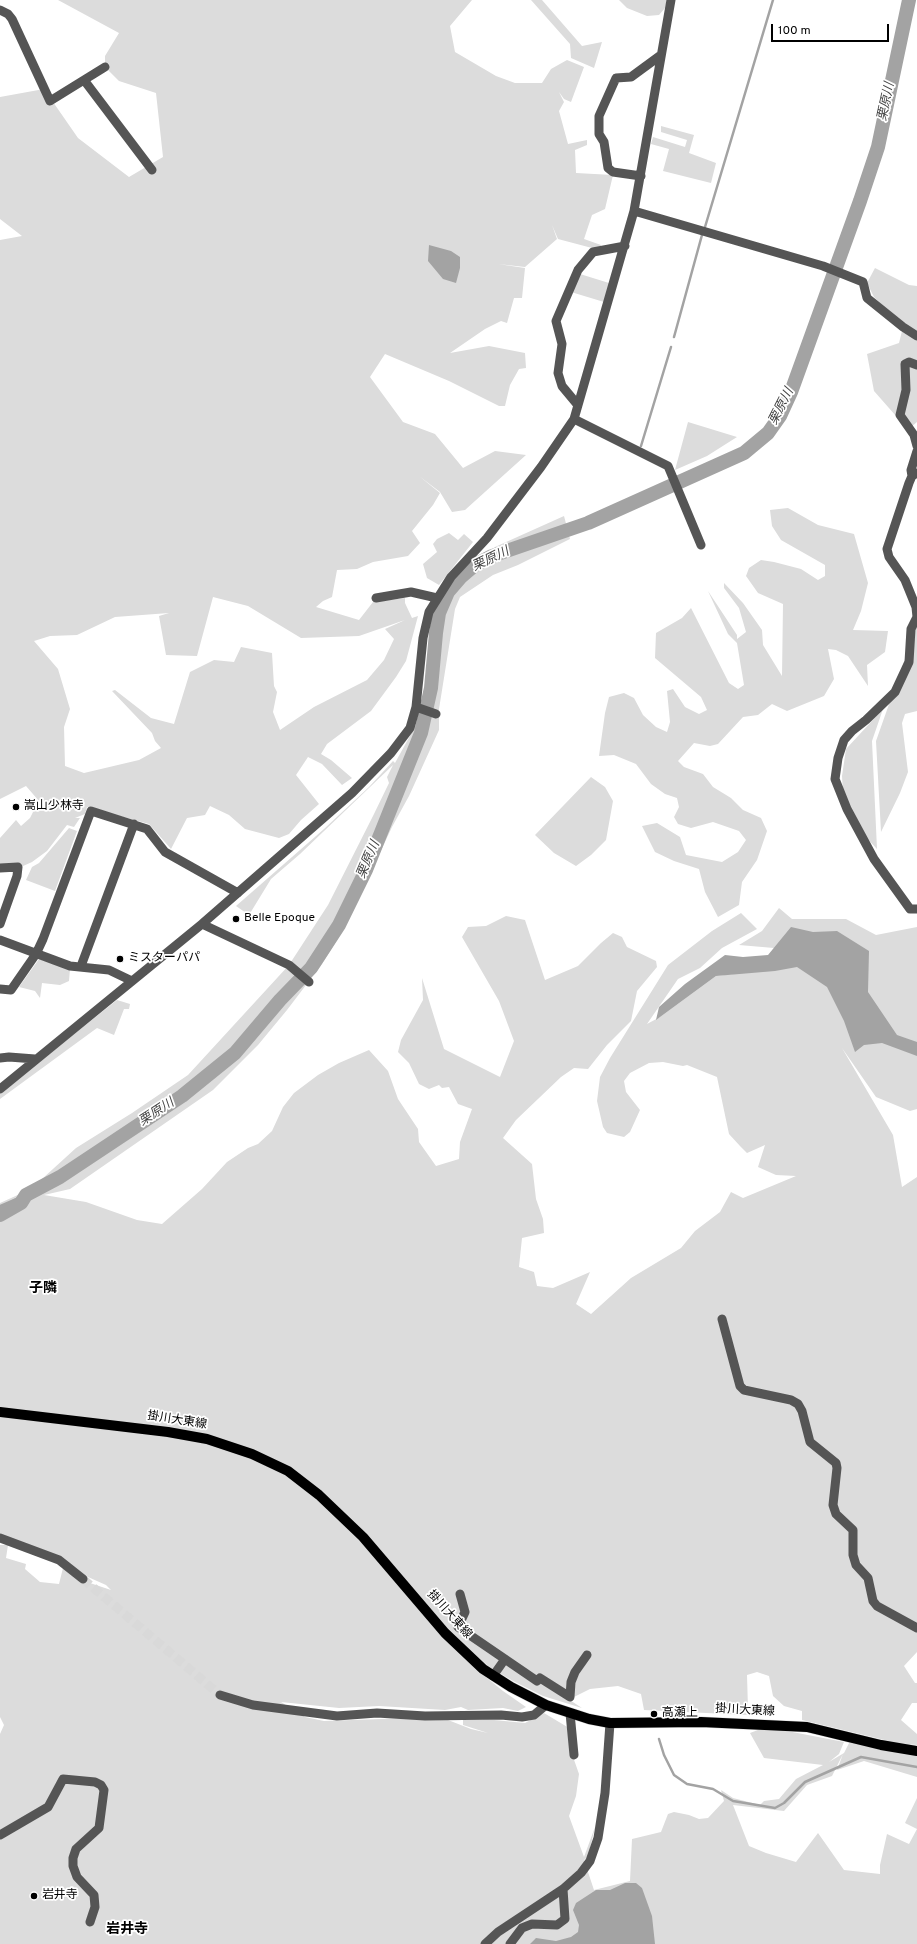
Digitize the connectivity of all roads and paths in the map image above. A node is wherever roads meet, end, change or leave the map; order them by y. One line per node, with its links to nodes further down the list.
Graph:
1 (671, 0): 3 (street)
2 (0, 10): 5 (street)
3 (661, 55): 7 (street); 7 (street)
4 (105, 67): 5 (street)
5 (84, 80): 6 (street)
6 (152, 170)
7 (641, 176): 8 (street)
8 (634, 211): 9 (street); 10 (street)
9 (625, 246): 12 (street); 12 (street)
10 (917, 336)
11 (917, 365): 14 (street)
12 (578, 404): 13 (street)
13 (574, 420): 17 (street); 19 (street)
14 (917, 446)
15 (917, 451): 16 (street)
16 (915, 475): 25 (street)
17 (701, 545)
18 (376, 598): 19 (street)
19 (437, 598): 20 (street)
20 (419, 708): 21 (street); 24 (street)
21 (436, 714)
22 (134, 824): 24 (street); 29 (street); 30 (street)
23 (0, 868): 26 (street)
24 (238, 892): 27 (street)
25 (917, 910)
26 (0, 924)
27 (202, 924): 31 (street); 32 (street)
28 (0, 940): 29 (street)
29 (36, 954): 30 (street); 33 (street)
30 (81, 966): 31 (street)
31 (132, 981): 35 (street)
32 (309, 982)
33 (0, 989)
34 (1, 1058): 35 (street)
35 (35, 1059): 36 (street)
36 (0, 1089)
37 (722, 1319): 42 (street)
38 (0, 1412): 45 (main road, 掛川大東線)
39 (0, 1538): 40 (street)
40 (83, 1579)
41 (460, 1594): 44 (street)
42 (917, 1628)
43 (587, 1655): 44 (street)
44 (505, 1659): 45 (street)
45 (493, 1676): 47 (main road, 掛川大東線)
46 (220, 1695): 47 (street)
47 (546, 1705): 48 (main road, 掛川大東線)
48 (570, 1713): 49 (main road, 掛川大東線); 51 (street)
49 (610, 1723): 50 (main road, 掛川大東線); 53 (street)
50 (917, 1751)
51 (574, 1755)
52 (0, 1835): 54 (street)
53 (563, 1889): 55 (street); 56 (street)
54 (90, 1922)
55 (485, 1944)
56 (510, 1944)

